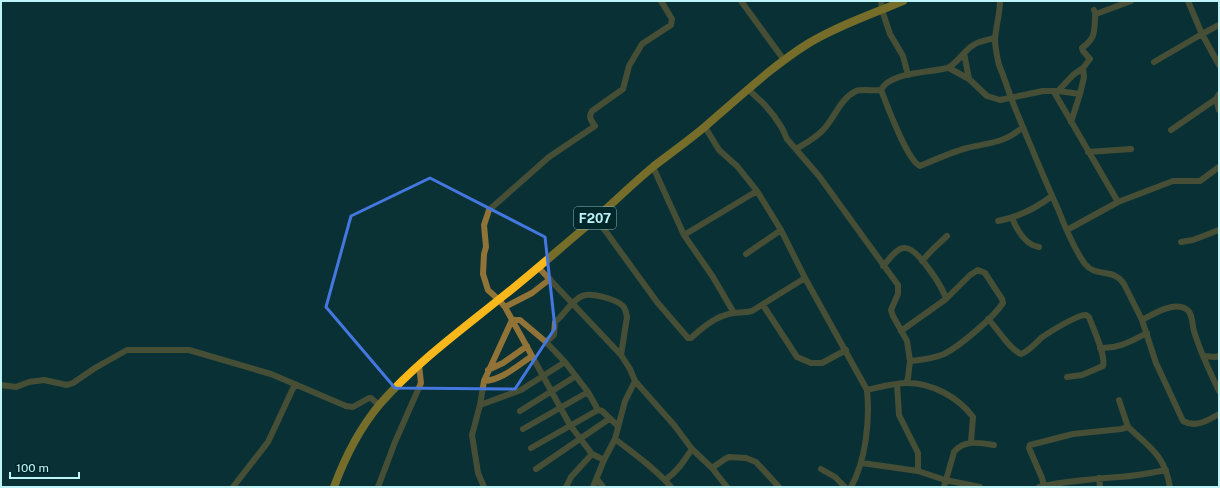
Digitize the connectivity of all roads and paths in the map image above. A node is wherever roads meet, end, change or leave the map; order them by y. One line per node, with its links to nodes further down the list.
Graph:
1 (661, 1): 56 (street)
2 (741, 1): 13 (street)
3 (881, 1): 8 (street)
4 (903, 1): 8 (main road, F207)
5 (1000, 1): 11 (street)
6 (1131, 1): 17 (street)
7 (1188, 1): 10 (street)
8 (882, 10): 13 (main road, F207); 18 (street)
9 (1219, 26): 10 (street)
10 (1202, 34): 14 (street); 15 (street)
11 (995, 38): 12 (street); 25 (street)
12 (964, 53): 16 (street); 19 (street)
13 (784, 60): 20 (main road, F207)
14 (1154, 62)
15 (1219, 65)
16 (949, 68): 18 (street); 19 (street)
17 (1083, 68): 22 (street); 23 (street)
18 (908, 75): 21 (street)
19 (969, 78): 25 (street)
20 (748, 90): 28 (main road, F207); 32 (street)
21 (881, 90): 29 (street); 32 (street)
22 (1056, 91): 23 (street); 25 (street); 27 (street)
23 (1080, 94): 27 (street)
24 (1217, 96): 26 (street); 30 (street)
25 (1011, 98): 29 (street)
26 (1219, 110)
27 (1071, 122): 33 (street)
28 (705, 127): 34 (main road, F207); 36 (street)
29 (1023, 127): 37 (street)
30 (1171, 130)
31 (1131, 148): 33 (street)
32 (796, 149): 51 (street)
33 (1088, 152): 38 (street)
34 (653, 167): 39 (main road, F207); 45 (street)
35 (1219, 167): 38 (street)
36 (756, 191): 42 (street); 45 (street)
37 (1052, 196): 40 (street); 43 (street)
38 (1118, 202): 43 (street)
39 (596, 218): 52 (main road, F207); 60 (street)
40 (1012, 218): 41 (street); 48 (street)
41 (998, 221)
42 (781, 230): 49 (street); 53 (street)
43 (1067, 230): 63 (street)
44 (1219, 230): 47 (street)
45 (684, 235): 60 (street)
46 (947, 236): 50 (street)
47 (1181, 242)
48 (1039, 247)
49 (746, 254)
50 (922, 262): 51 (street); 55 (street)
51 (883, 266): 64 (street)
52 (538, 267): 54 (street); 56 (main road, F207)
53 (805, 278): 58 (street); 69 (street)
54 (550, 279): 57 (street); 59 (street)
55 (946, 299): 61 (street); 64 (street)
56 (499, 300): 59 (street); 76 (main road, F207)
57 (571, 303): 66 (street); 70 (street); 70 (street)
58 (763, 305): 60 (street); 69 (street)
59 (504, 307): 62 (street)
60 (734, 313)
61 (988, 319): 68 (street); 74 (street)
62 (512, 320): 66 (street); 67 (street); 77 (street)
63 (1142, 320): 65 (street); 72 (street)
64 (901, 331): 74 (street)
65 (1147, 333): 68 (street); 97 (street)
66 (546, 342): 75 (street)
67 (526, 346): 71 (street); 77 (street)
68 (1100, 348): 80 (street)
69 (846, 350): 87 (street)
70 (621, 355): 82 (street)
71 (532, 356): 78 (street); 81 (street)
72 (1204, 356): 73 (street); 88 (street)
73 (1218, 359)
74 (910, 361): 83 (street)
75 (565, 362): 78 (street); 79 (street)
76 (419, 365): 92 (main road, F207); 125 (street)
77 (488, 370): 81 (street)
78 (544, 376): 89 (street); 93 (street)
79 (576, 376): 89 (street); 90 (street)
80 (1067, 377)
81 (484, 381): 93 (street)
82 (635, 381): 100 (street); 108 (street)
83 (906, 383): 85 (street); 105 (street)
84 (295, 384): 86 (street); 92 (street); 123 (street)
85 (897, 384): 87 (street); 116 (street)
86 (1, 385)
87 (867, 390): 111 (street)
88 (1219, 391)
89 (552, 392): 94 (street); 96 (street)
90 (588, 392): 94 (street); 95 (street)
91 (1119, 400): 101 (street)
92 (379, 405): 124 (main road, F207)
93 (480, 405): 126 (street)
94 (561, 407): 99 (street); 102 (street)
95 (598, 410): 98 (street); 99 (street)
96 (520, 411)
97 (1219, 414)
98 (609, 419): 100 (street); 104 (street)
99 (570, 426): 104 (street); 107 (street)
100 (618, 426): 103 (street)
101 (1128, 427): 115 (street); 122 (street)
102 (523, 429)
103 (615, 438): 110 (street); 119 (street)
104 (581, 439): 109 (street); 113 (street)
105 (971, 442): 106 (street); 120 (street)
106 (994, 445)
107 (531, 448)
108 (692, 450): 112 (street); 119 (street)
109 (592, 454): 110 (street); 127 (street)
110 (604, 460): 118 (street)
111 (862, 463): 116 (street); 134 (street)
112 (712, 468): 131 (street); 132 (street)
113 (536, 469)
114 (821, 469): 133 (street)
115 (1166, 470): 117 (street); 138 (street)
116 (918, 471): 120 (street)
117 (1099, 478): 121 (street); 137 (street)
118 (597, 479): 128 (street); 129 (street)
119 (665, 480): 130 (street)
120 (946, 480): 135 (street); 136 (street)
121 (1057, 485): 122 (street)
122 (1041, 486)
123 (233, 487)
124 (334, 487)
125 (378, 487)
126 (484, 487)
127 (566, 487)
128 (593, 487)
129 (603, 487)
130 (671, 487)
131 (727, 487)
132 (779, 487)
133 (845, 487)
134 (851, 487)
135 (944, 487)
136 (980, 487)
137 (1100, 487)
138 (1170, 487)

